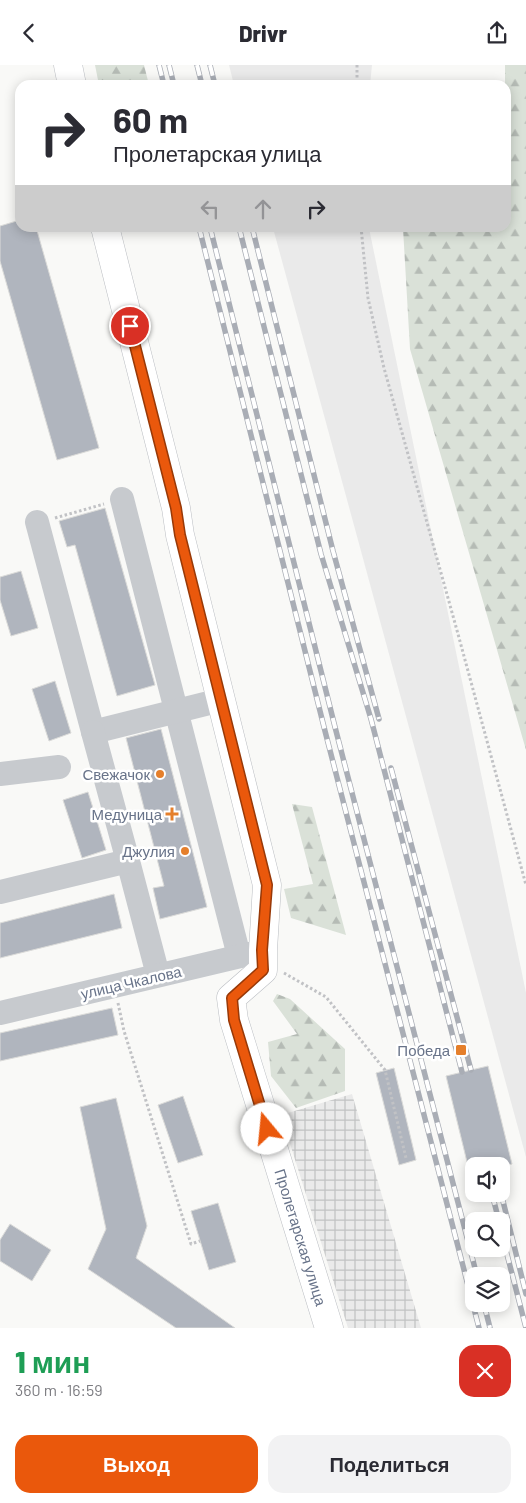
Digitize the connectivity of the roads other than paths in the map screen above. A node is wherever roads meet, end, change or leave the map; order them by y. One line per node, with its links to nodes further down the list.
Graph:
1 (68, 65): 2 (main road)
2 (71, 80)
3 (106, 232): 6 (main road, Пролетарская улица)
4 (122, 499): 7 (street)
5 (37, 522): 8 (street)
6 (221, 700): 7 (street); 13 (main road, Пролетарская улица)
7 (176, 711): 8 (street); 13 (street)
8 (93, 732): 11 (street)
9 (59, 767): 10 (street)
10 (0, 774)
11 (128, 861): 12 (street); 14 (street)
12 (0, 892)
13 (251, 953): 14 (street, улица Чкалова); 16 (main road, Пролетарская улица)
14 (158, 975): 15 (street, улица Чкалова)
15 (0, 1013)
16 (329, 1328)

